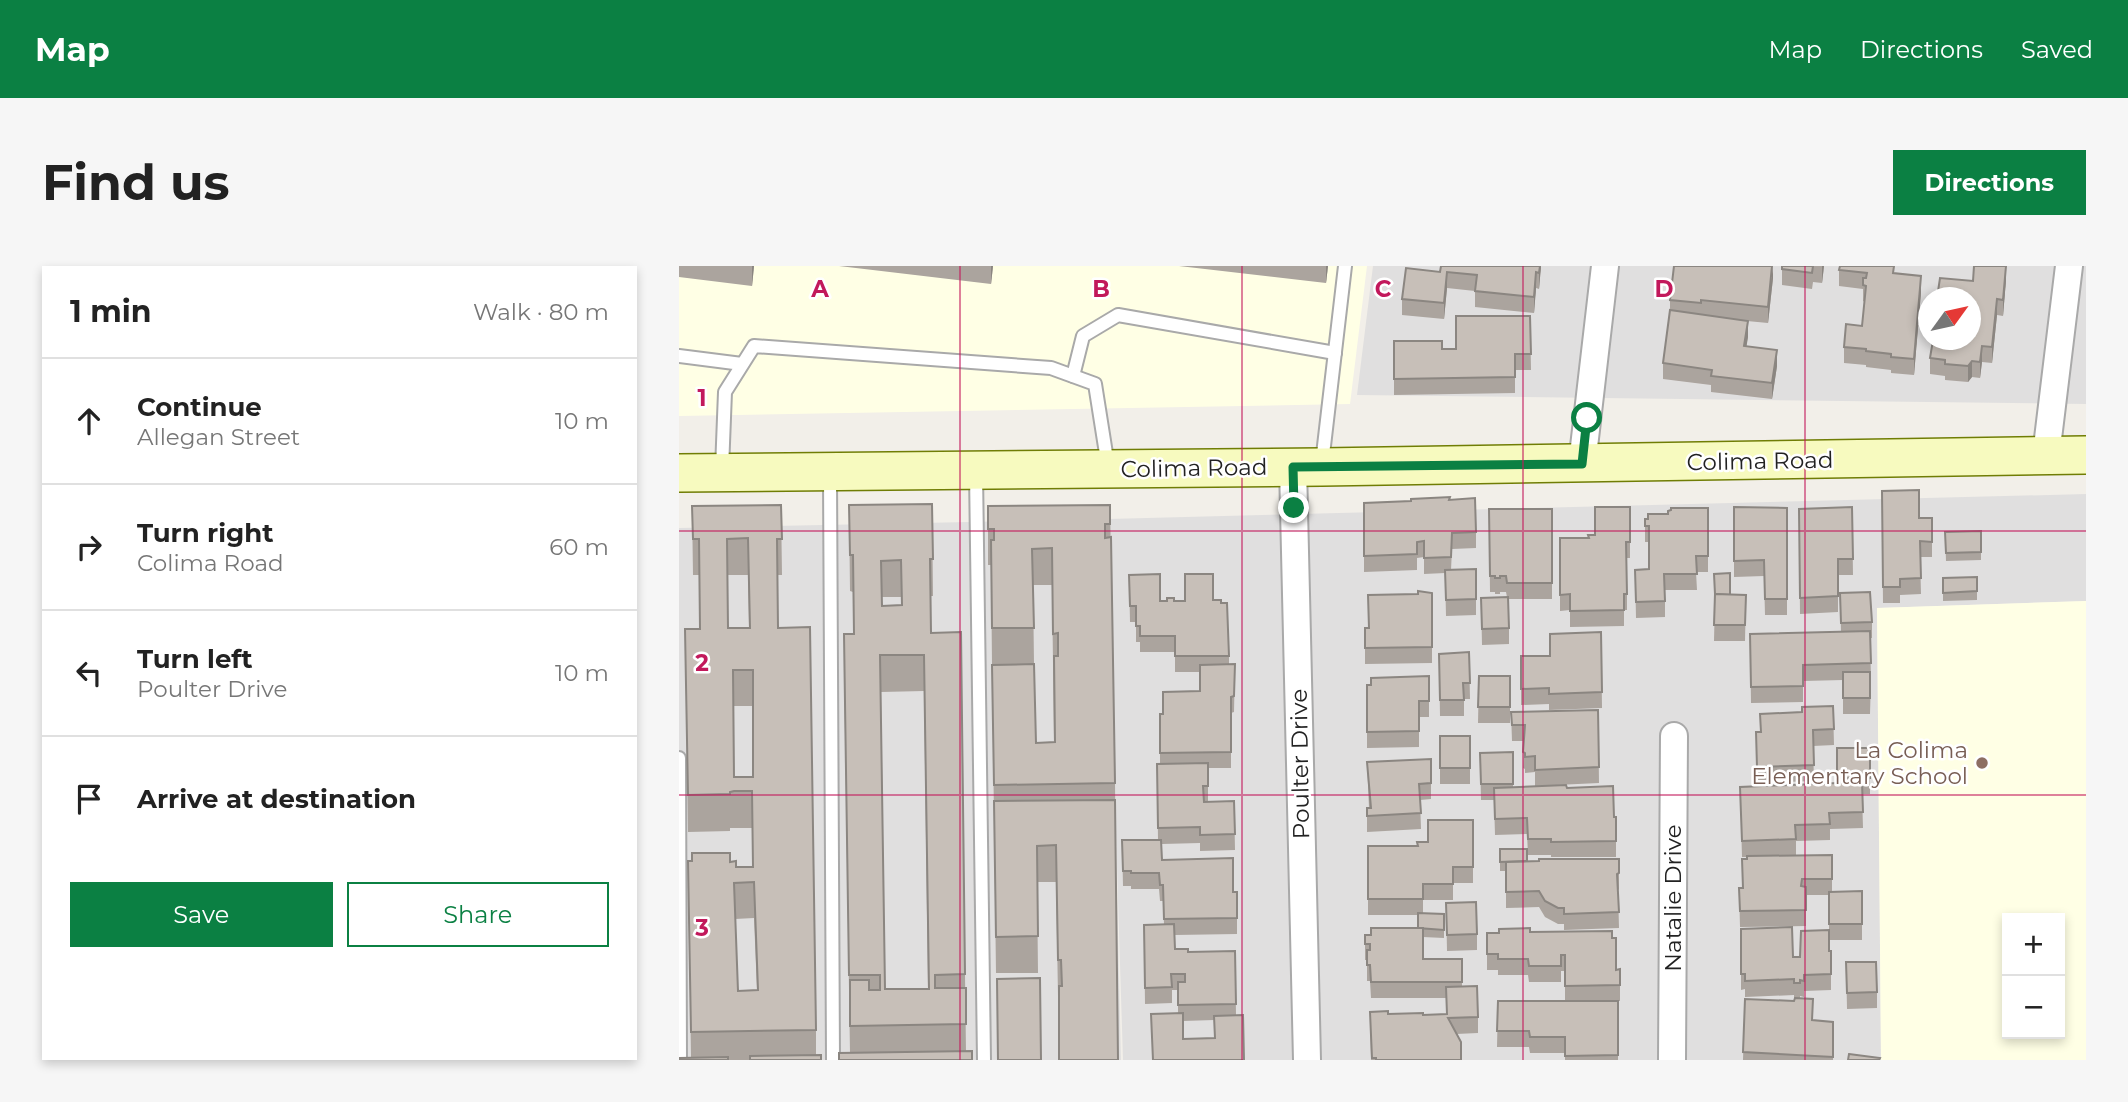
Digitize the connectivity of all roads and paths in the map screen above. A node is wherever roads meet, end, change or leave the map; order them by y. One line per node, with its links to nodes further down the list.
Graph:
1 (1345, 266): 4 (lane)
2 (1605, 266): 10 (street)
3 (2069, 266): 8 (street)
4 (1335, 353): 7 (lane); 11 (lane)
5 (679, 356): 6 (lane)
6 (742, 365): 7 (lane); 16 (lane)
7 (1073, 376): 12 (lane)
8 (2046, 455): 9 (main road, Colima Road); 10 (main road, Colima Road)
9 (2086, 455)
10 (1582, 464): 11 (main road, Colima Road)
11 (1307, 467): 12 (main road, Colima Road); 22 (street, Poulter Drive)
12 (1109, 469): 13 (main road, Colima Road)
13 (976, 471): 14 (main road, Colima Road); 21 (lane)
14 (830, 472): 16 (main road, Colima Road); 20 (lane)
15 (679, 473): 16 (main road, Colima Road)
16 (722, 473)
17 (1674, 736): 23 (street, Natalie Drive)
18 (679, 758): 19 (lane)
19 (681, 1060)
20 (833, 1060)
21 (984, 1060)
22 (1307, 1060)
23 (1672, 1060)

